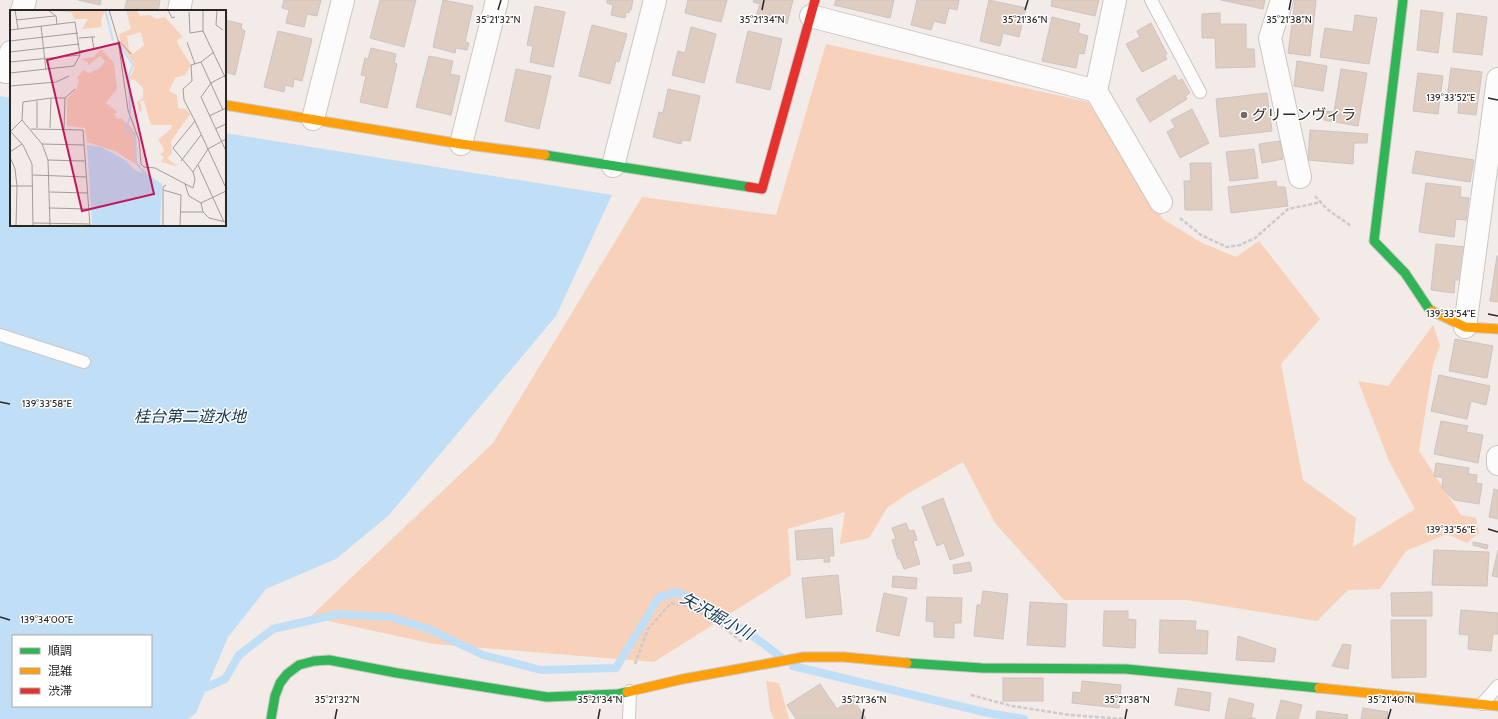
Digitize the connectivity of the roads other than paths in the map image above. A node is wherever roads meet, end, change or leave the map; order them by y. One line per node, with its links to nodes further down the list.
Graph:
1 (24, 0): 11 (street)
2 (181, 0): 12 (street)
3 (342, 0): 17 (street)
4 (496, 0): 18 (street)
5 (655, 0): 19 (street)
6 (1115, 0): 14 (street)
7 (1151, 0): 15 (lane)
8 (1282, 0): 20 (street)
9 (1403, 0): 22 (street)
10 (813, 8): 14 (street); 19 (street)
11 (22, 10)
12 (179, 10)
13 (1498, 79): 22 (street)
14 (1096, 91): 21 (street)
15 (1200, 92)
16 (226, 105): 17 (street)
17 (314, 119): 18 (street)
18 (461, 144): 19 (street)
19 (613, 166)
20 (1300, 177)
21 (1160, 202)
22 (1465, 327): 23 (street)
23 (1498, 329)
24 (0, 335): 25 (lane)
25 (84, 362)
26 (1498, 457): 27 (street)
27 (1498, 464)
28 (1498, 686): 30 (lane)
29 (630, 691): 30 (street); 32 (street); 33 (lane)
30 (1482, 704): 31 (street)
31 (1498, 706)
32 (271, 719)
33 (630, 719)

